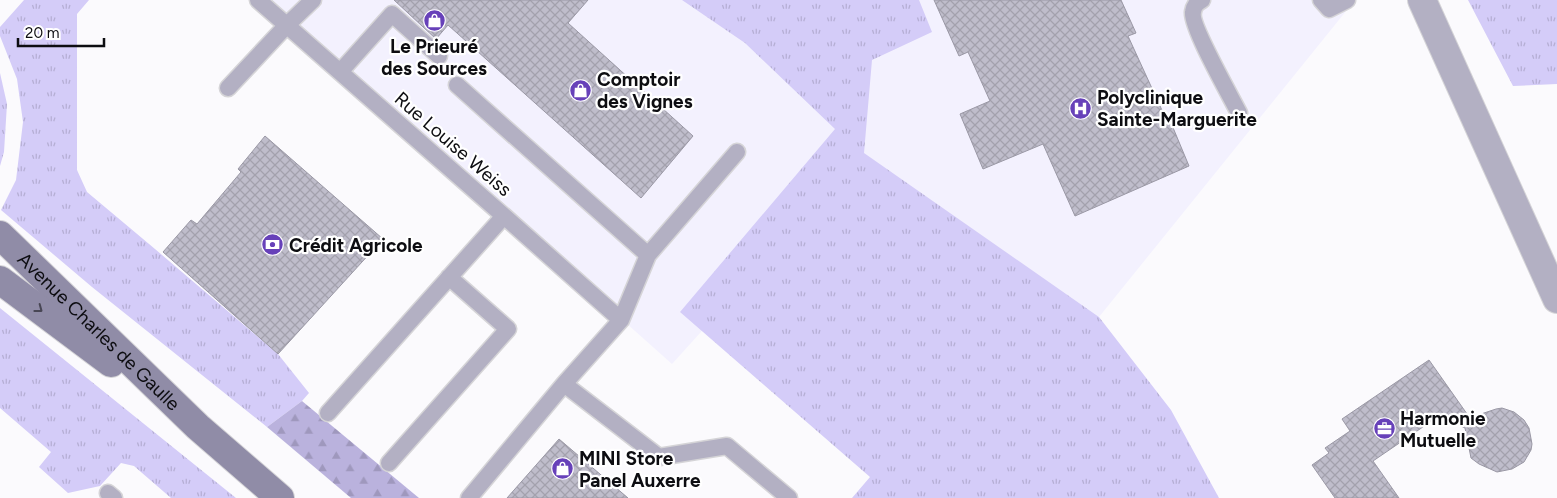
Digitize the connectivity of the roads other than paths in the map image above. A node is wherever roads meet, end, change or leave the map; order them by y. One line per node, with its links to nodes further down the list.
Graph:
1 (258, 0): 7 (lane, Rue Louise Weiss)
2 (313, 0): 7 (lane)
3 (1202, 0): 12 (lane)
4 (1321, 0): 5 (lane)
5 (1347, 0)
6 (1422, 0): 19 (street)
7 (286, 25): 9 (lane, Rue Louise Weiss); 11 (lane)
8 (439, 56): 9 (lane)
9 (340, 72): 14 (lane, Rue Louise Weiss)
10 (457, 85): 16 (lane)
11 (228, 88)
12 (1240, 113)
13 (737, 152): 16 (lane)
14 (504, 216): 17 (lane); 20 (lane, Rue Louise Weiss)
15 (0, 235): 23 (main road, Avenue Charles de Gaulle)
16 (648, 255): 20 (lane)
17 (450, 277): 22 (lane); 24 (lane)
18 (0, 280): 23 (main road, Avenue Charles de Gaulle, one-way to 23)
19 (1557, 299)
20 (621, 320): 21 (lane)
21 (564, 384): 26 (lane); 27 (lane)
22 (328, 412)
23 (198, 427): 25 (main road, Avenue Charles de Gaulle)
24 (389, 464)
25 (280, 498)
26 (469, 498)
27 (790, 498)

